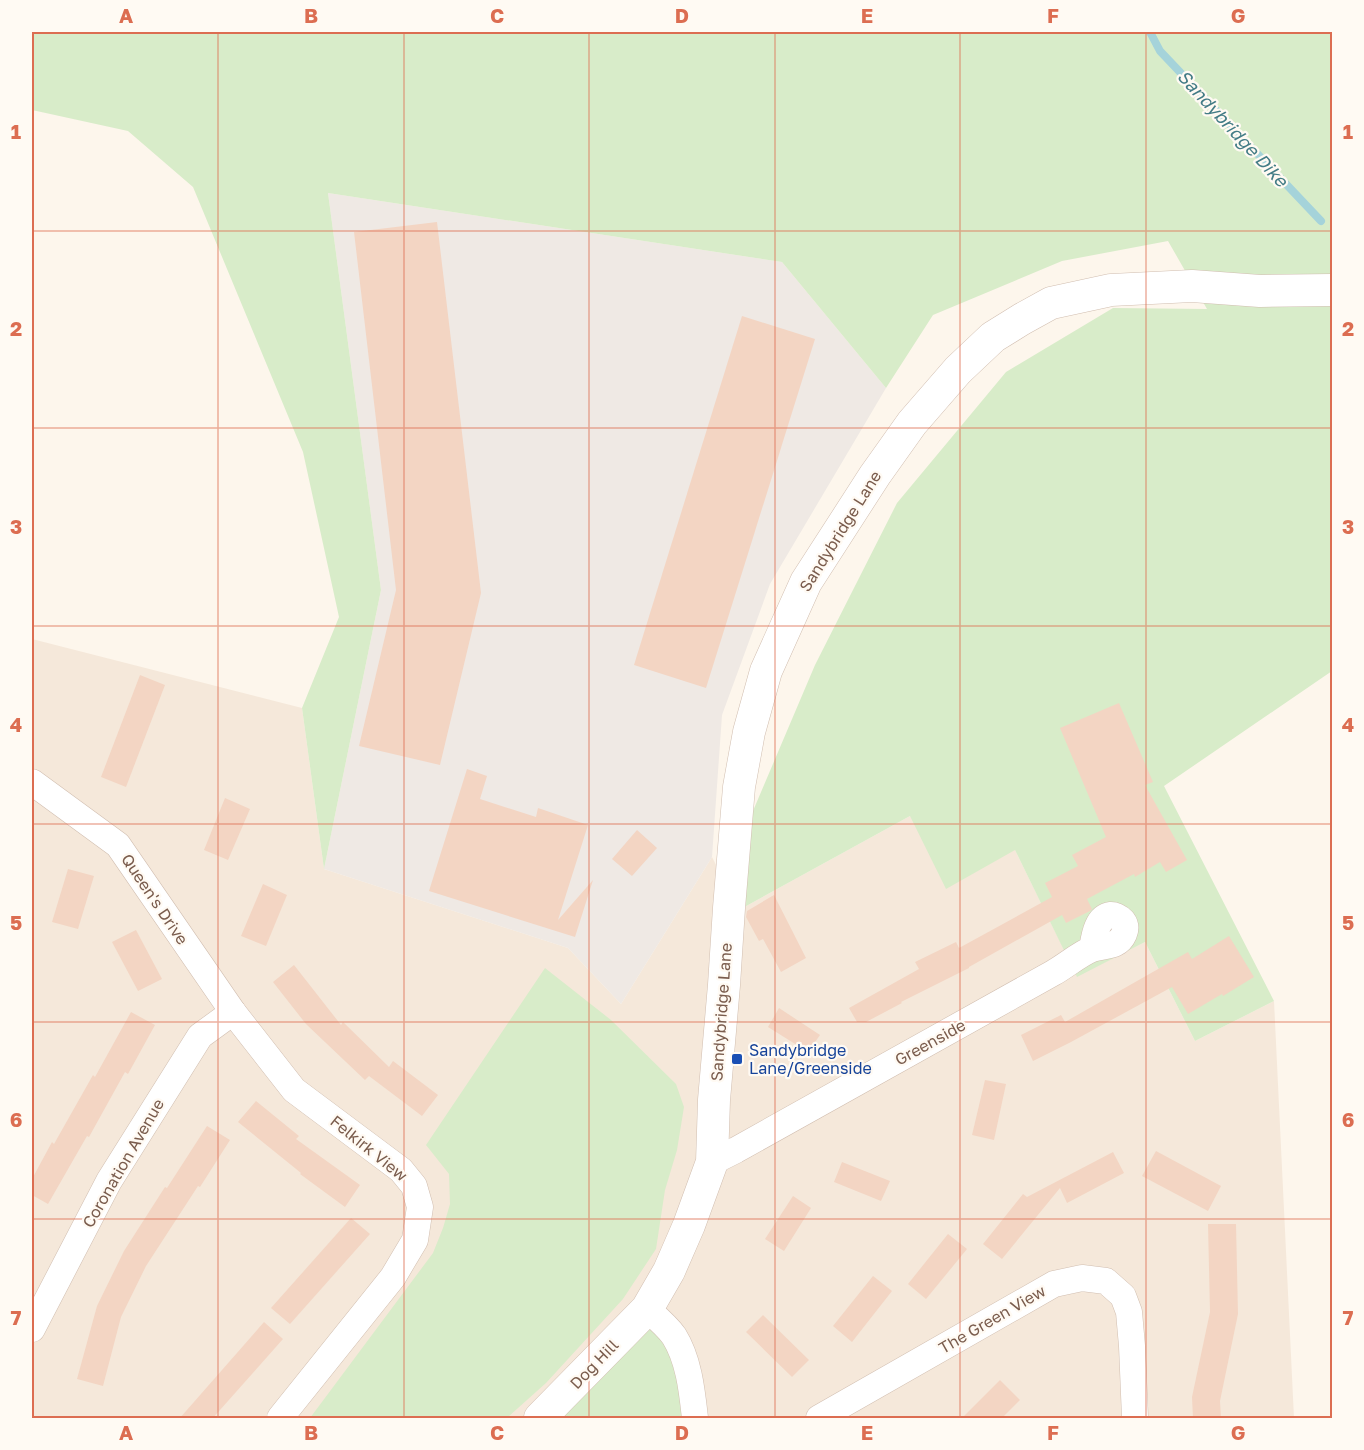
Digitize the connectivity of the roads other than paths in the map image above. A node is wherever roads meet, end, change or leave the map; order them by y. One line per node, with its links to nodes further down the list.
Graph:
1 (1332, 290): 5 (street, Sandybridge Lane)
2 (32, 782): 4 (street, Queen's Drive)
3 (1092, 949): 5 (street, Greenside)
4 (233, 1012): 7 (street, Coronation Avenue); 8 (street, Felkirk View)
5 (712, 1162): 6 (street, Sandybridge Lane)
6 (647, 1309): 9 (street, Dog Hill); 10 (street)
7 (32, 1329)
8 (280, 1419)
9 (540, 1419)
10 (695, 1419)
11 (819, 1419): 12 (street, The Green View)
12 (1135, 1419)

